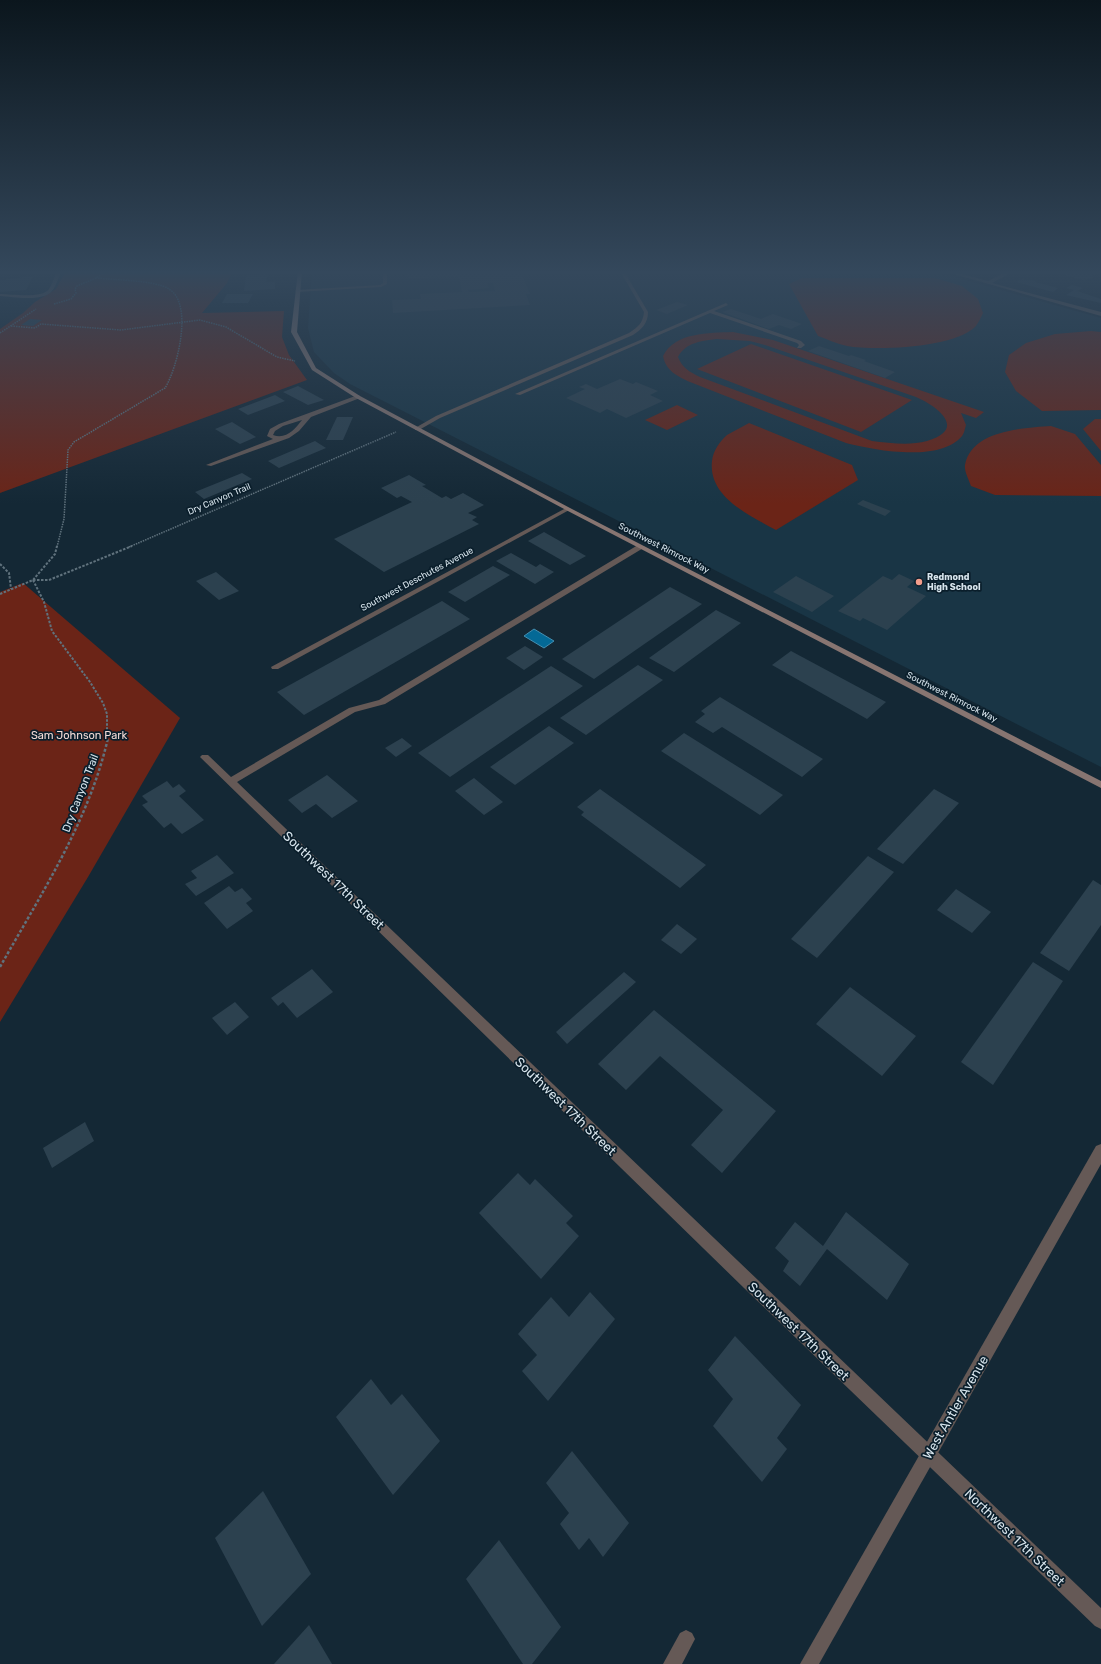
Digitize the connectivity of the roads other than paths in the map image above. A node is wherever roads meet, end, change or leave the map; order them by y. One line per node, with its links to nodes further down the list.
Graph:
1 (302, 349): 5 (main road, Southwest Rimrock Way)
2 (597, 349): 7 (street)
3 (623, 349): 4 (street)
4 (518, 394)
5 (358, 397): 6 (street); 7 (main road, Southwest Rimrock Way)
6 (308, 416): 8 (street); 8 (street)
7 (414, 427): 10 (main road, Southwest Rimrock Way)
8 (280, 438): 9 (street)
9 (209, 465)
10 (568, 509): 11 (main road, Southwest Rimrock Way); 12 (street, Southwest Deschutes Avenue)
11 (642, 547): 14 (street); 15 (main road, Southwest Rimrock Way)
12 (275, 666)
13 (205, 757): 14 (street, Southwest 17th Street)
14 (231, 781): 17 (street, Southwest 17th Street)
15 (1101, 785)
16 (1101, 1151): 17 (street, West Antler Avenue)
17 (928, 1454): 18 (street, Northwest 17th Street); 21 (street, West Antler Avenue)
18 (1101, 1620)
19 (686, 1639): 20 (street)
20 (672, 1664)
21 (809, 1664)

